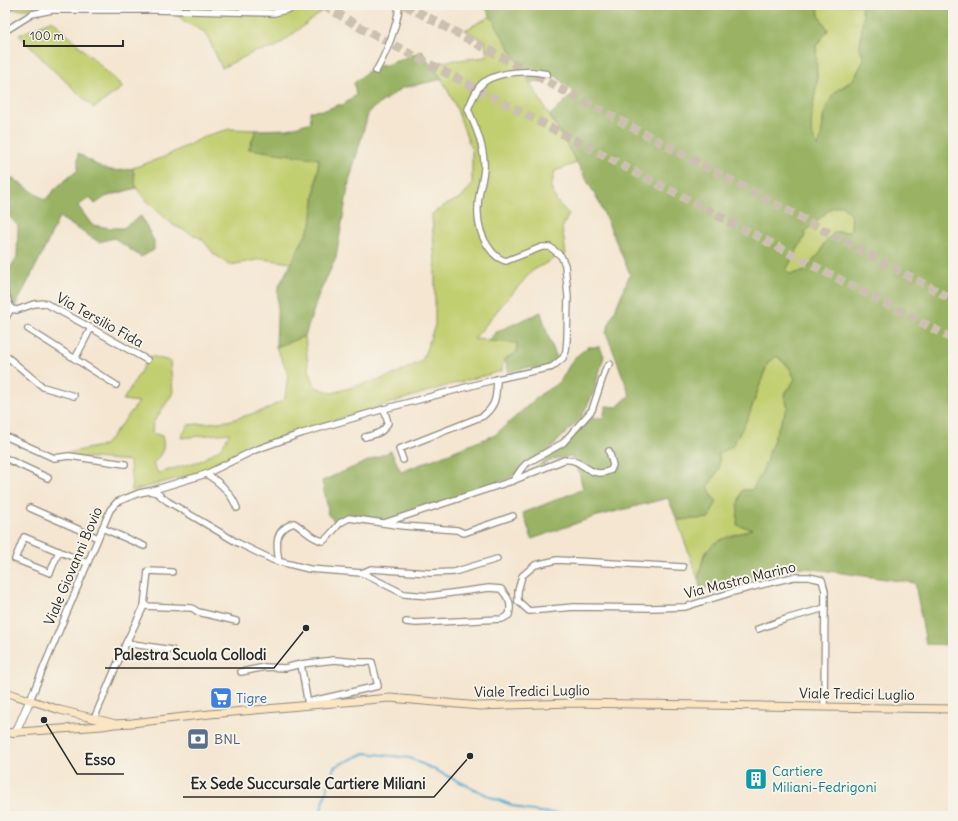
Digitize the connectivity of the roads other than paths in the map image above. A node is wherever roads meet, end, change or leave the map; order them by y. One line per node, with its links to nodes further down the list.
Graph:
1 (10, 5): 5 (street)
2 (147, 5): 6 (street)
3 (305, 5): 6 (street)
4 (399, 5): 8 (street)
5 (5, 8)
6 (154, 10): 7 (street)
7 (5, 31)
8 (376, 71)
9 (547, 74): 19 (street, Viale Giovanni Bovio)
10 (5, 292): 11 (street)
11 (11, 309): 12 (street); 13 (street, Via Tersilio Fida)
12 (5, 319)
13 (91, 328): 16 (street); 17 (street, Via Tersilio Fida)
14 (28, 329): 16 (street)
15 (5, 355): 21 (street)
16 (74, 359): 20 (street)
17 (147, 360)
18 (610, 364): 31 (street)
19 (497, 379): 22 (street, Viale Giovanni Bovio); 27 (street)
20 (116, 386)
21 (74, 396)
22 (384, 409): 24 (street); 29 (street, Viale Giovanni Bovio)
23 (5, 436): 28 (street)
24 (364, 437)
25 (609, 451): 31 (street)
26 (5, 458): 30 (street)
27 (403, 460)
28 (125, 464)
29 (206, 474): 32 (street, Viale Giovanni Bovio); 34 (street)
30 (48, 478)
31 (512, 481): 36 (street)
32 (150, 491): 37 (street, Viale Giovanni Bovio); 42 (street)
33 (30, 508): 38 (street)
34 (237, 508)
35 (513, 516): 36 (street)
36 (384, 523): 42 (street)
37 (102, 528): 38 (street, Viale Giovanni Bovio); 39 (street)
38 (98, 538): 43 (street, Viale Giovanni Bovio)
39 (144, 546)
40 (59, 551): 40 (street); 43 (street)
41 (497, 559): 46 (street)
42 (279, 562): 46 (street)
43 (87, 563): 59 (street, Viale Giovanni Bovio)
44 (683, 567): 47 (street)
45 (172, 572): 48 (street)
46 (362, 573): 49 (street)
47 (518, 601): 49 (street); 50 (street, Via Mastro Marino)
48 (144, 606): 51 (street); 54 (street)
49 (511, 606): 52 (street)
50 (825, 608): 53 (street); 61 (street, Via Mastro Marino)
51 (236, 621)
52 (406, 622)
53 (758, 629)
54 (126, 643): 55 (street); 63 (street)
55 (172, 650)
56 (301, 664): 57 (street); 60 (street); 60 (street, Viale Tredici Luglio)
57 (241, 672)
58 (5, 692): 59 (main road)
59 (30, 700): 63 (main road); 65 (street, Viale Giovanni Bovio)
60 (308, 704): 61 (main road, Viale Tredici Luglio); 64 (main road, Viale Tredici Luglio)
61 (824, 707): 62 (main road, Viale Tredici Luglio)
62 (953, 709)
63 (94, 719): 64 (main road)
64 (114, 724): 65 (main road)
65 (16, 732): 66 (main road)
66 (5, 733)

